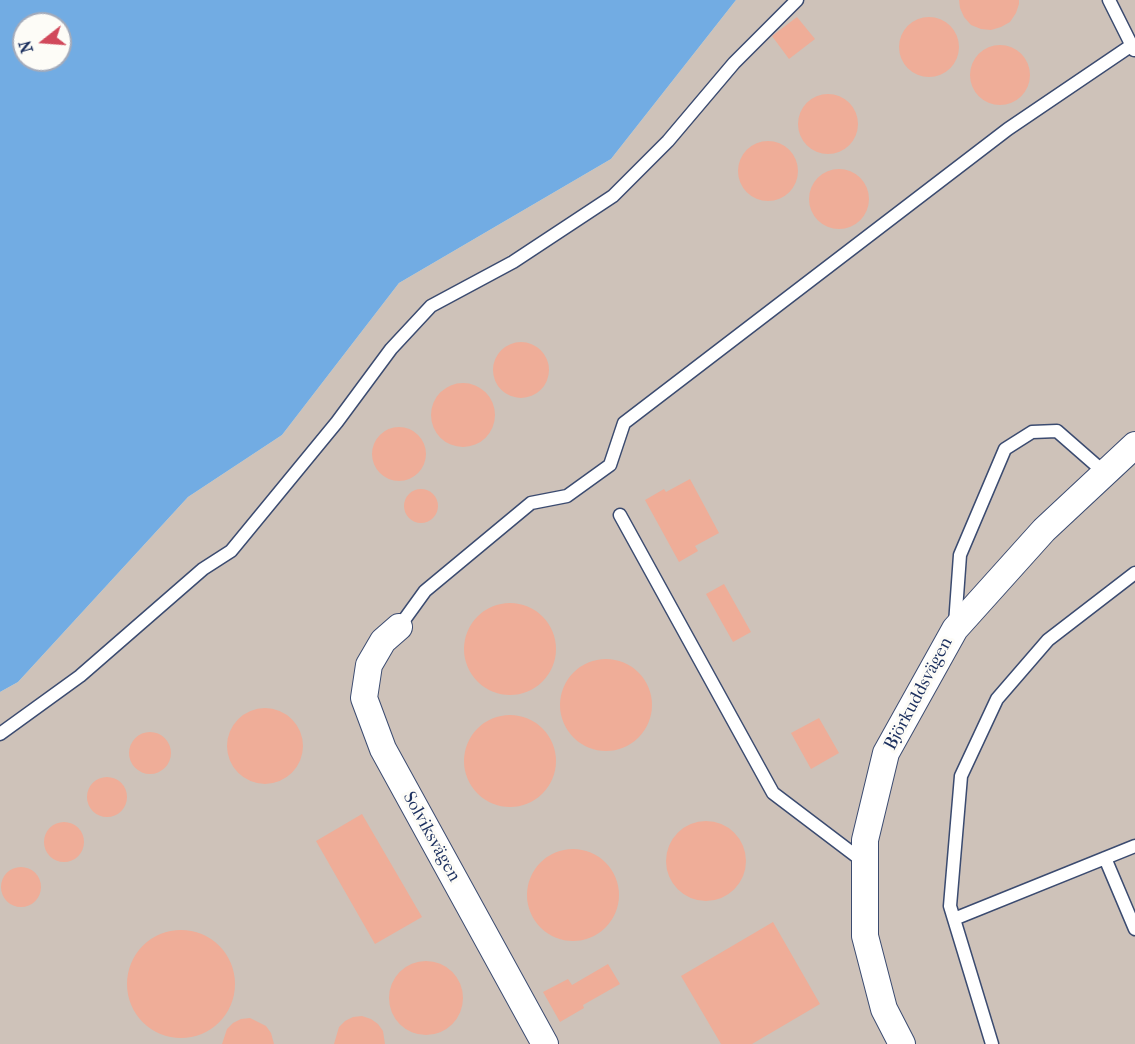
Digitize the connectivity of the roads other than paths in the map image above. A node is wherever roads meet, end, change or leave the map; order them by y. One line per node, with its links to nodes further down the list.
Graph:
1 (797, 0): 10 (lane)
2 (1109, 0): 3 (lane)
3 (1133, 48): 8 (lane)
4 (1135, 445): 5 (street, Björkuddsvägen)
5 (1105, 473): 9 (street, Björkuddsvägen); 9 (lane)
6 (620, 516): 13 (lane)
7 (1135, 573): 14 (lane)
8 (399, 627): 16 (street, Solviksvägen)
9 (955, 629): 13 (street, Björkuddsvägen)
10 (0, 734)
11 (1135, 846): 12 (lane)
12 (1105, 858): 14 (lane); 15 (lane)
13 (865, 863): 17 (street, Björkuddsvägen)
14 (954, 919): 18 (lane)
15 (1135, 928)
16 (545, 1044)
17 (902, 1044)
18 (992, 1044)

